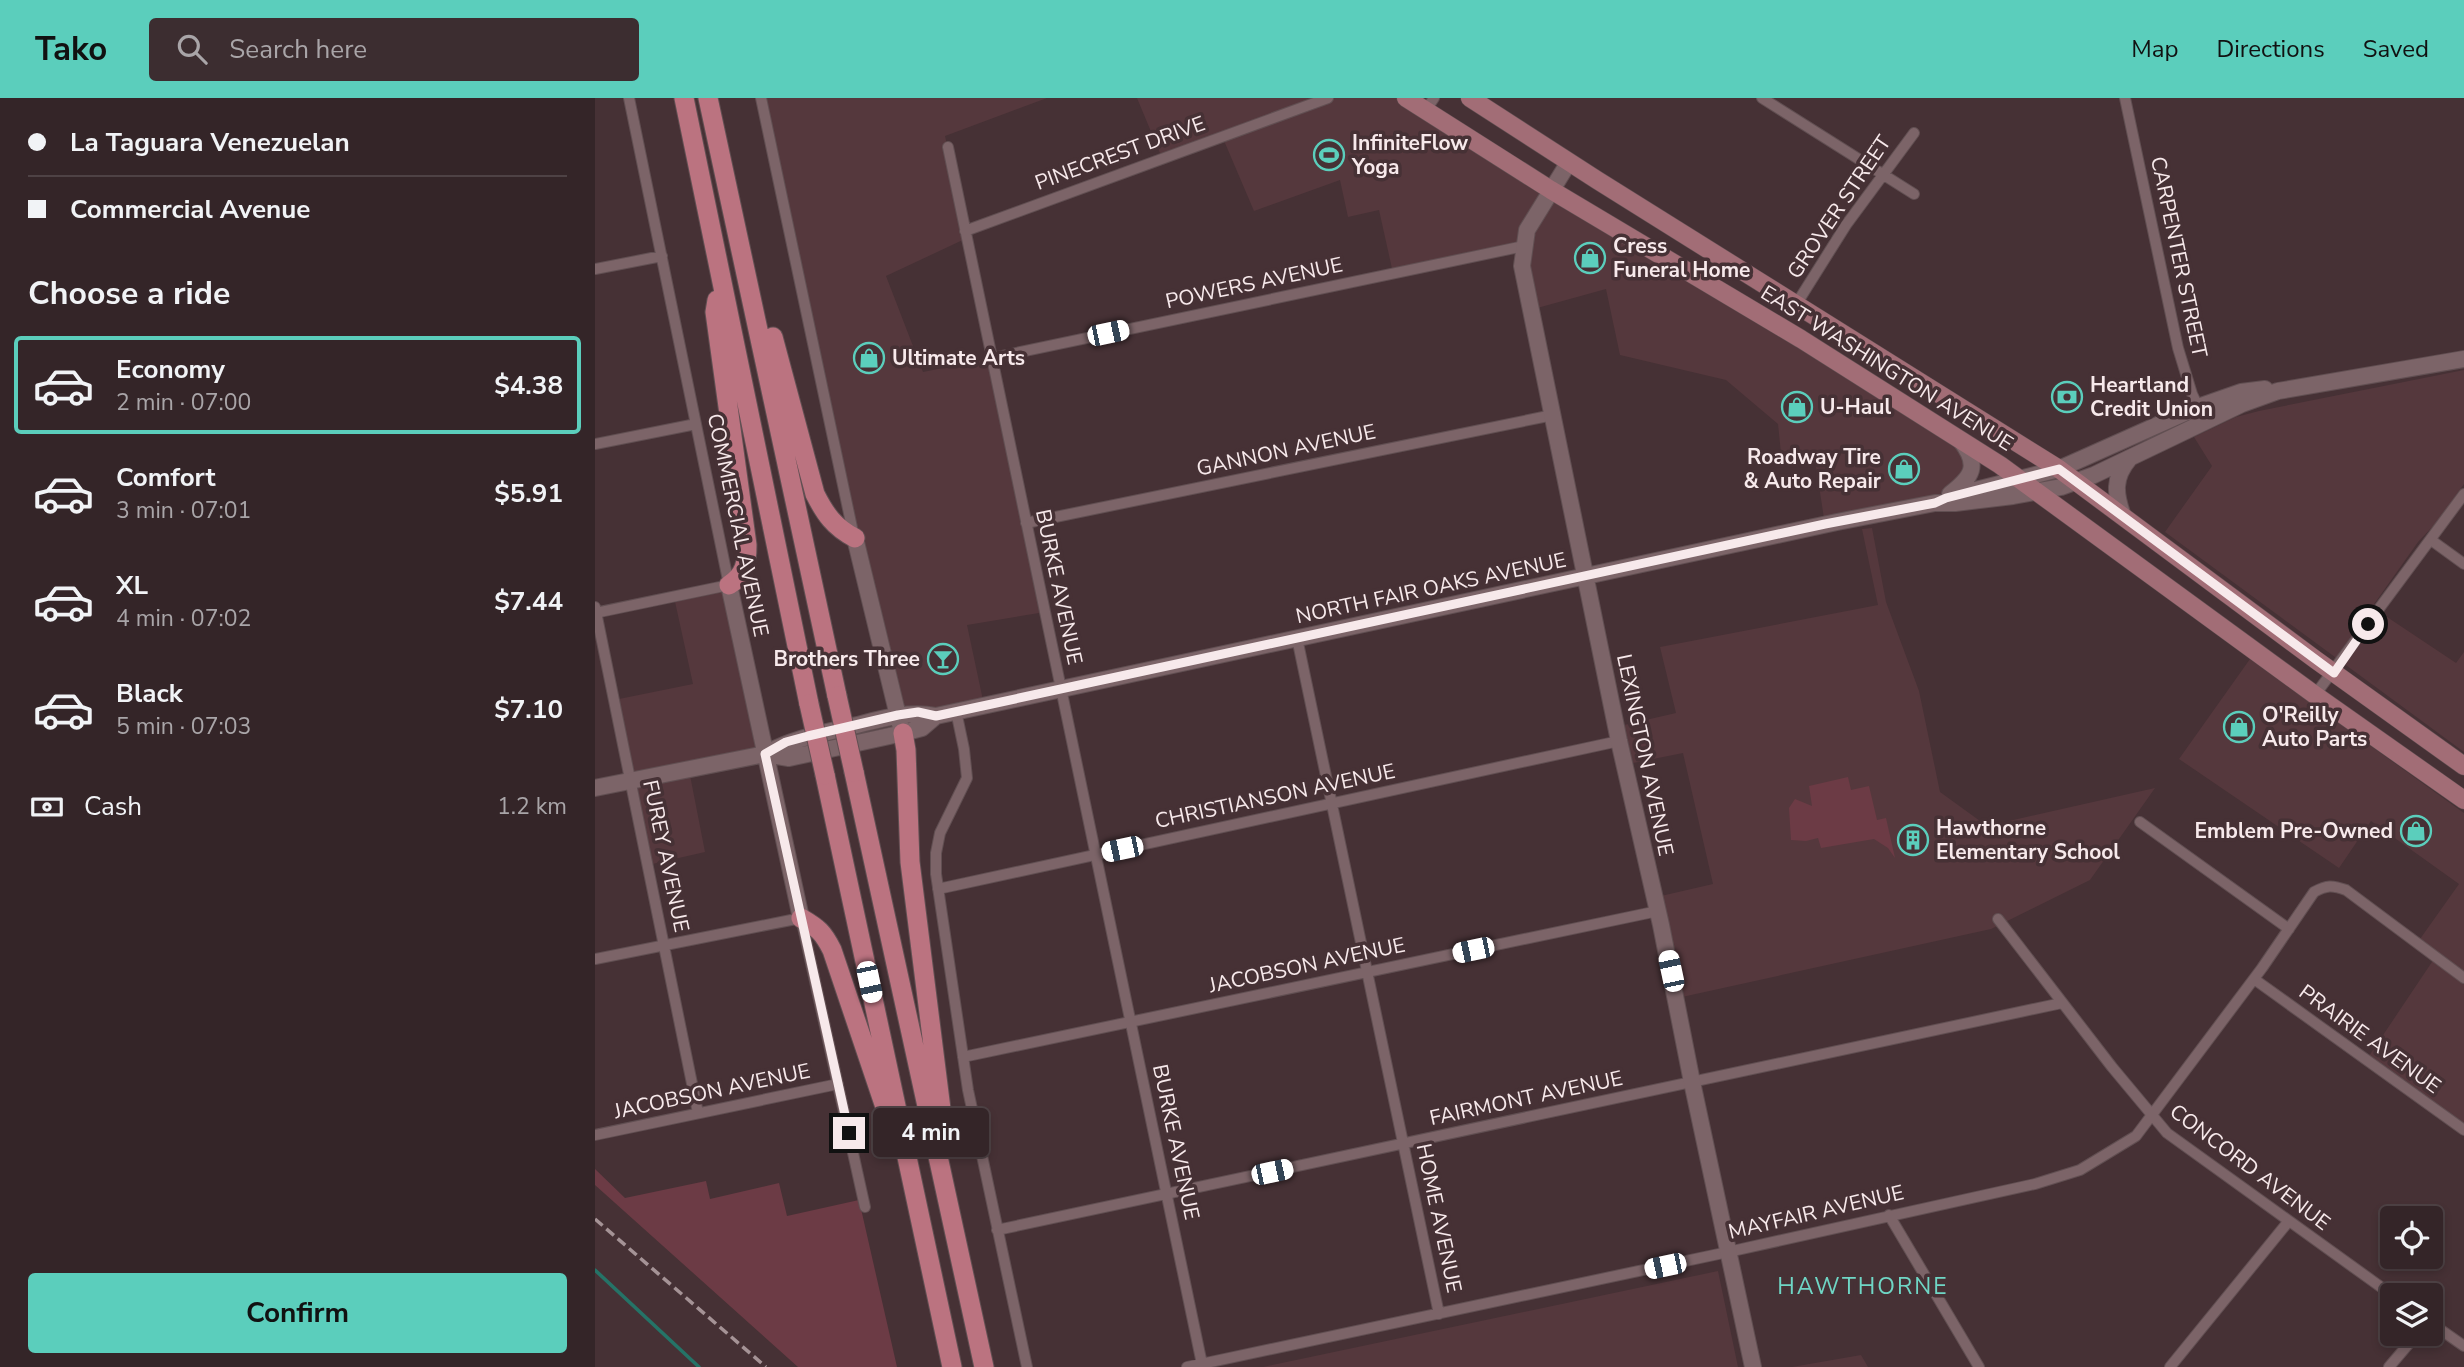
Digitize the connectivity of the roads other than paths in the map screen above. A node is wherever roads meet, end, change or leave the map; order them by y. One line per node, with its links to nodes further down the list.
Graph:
1 (629, 98): 19 (street, COMMERCIAL AVENUE)
2 (684, 98): 21 (highway)
3 (708, 98): 39 (highway); 87 (highway, bridge)
4 (761, 98): 39 (street)
5 (1328, 98): 17 (street, PINECREST DRIVE)
6 (1406, 98): 10 (main road, EAST WASHINGTON AVENUE)
7 (1470, 98): 13 (main road, EAST WASHINGTON AVENUE)
8 (1762, 98): 14 (street)
9 (2125, 98): 25 (street, CARPENTER STREET)
10 (1430, 104): 15 (main road, EAST WASHINGTON AVENUE)
11 (1914, 133): 14 (street, GROVER STREET)
12 (948, 148): 17 (street, BURKE AVENUE)
13 (1569, 162): 15 (street, LEXINGTON AVENUE); 22 (main road, EAST WASHINGTON AVENUE)
14 (1882, 174): 16 (street); 22 (street, GROVER STREET)
15 (1551, 190): 18 (street, LEXINGTON AVENUE); 28 (main road, EAST WASHINGTON AVENUE)
16 (1914, 194)
17 (965, 231): 23 (street, BURKE AVENUE)
18 (1524, 246): 23 (street, POWERS AVENUE); 26 (street, LEXINGTON AVENUE)
19 (661, 256): 20 (street); 27 (street, COMMERCIAL AVENUE)
20 (595, 269)
21 (719, 271): 43 (highway); 81 (highway, bridge)
22 (1797, 303): 31 (main road, EAST WASHINGTON AVENUE)
23 (992, 358): 38 (street, BURKE AVENUE)
24 (2464, 359): 25 (street)
25 (2201, 414): 30 (street, NORTH FAIR OAKS AVENUE); 31 (street, NORTH FAIR OAKS AVENUE)
26 (1553, 415): 38 (street, GANNON AVENUE); 42 (street, LEXINGTON AVENUE)
27 (696, 424): 29 (street); 43 (street, COMMERCIAL AVENUE)
28 (1959, 439): 32 (main road, EAST WASHINGTON AVENUE); 36 (street)
29 (595, 444)
30 (2129, 458): 33 (street, NORTH FAIR OAKS AVENUE); 37 (street)
31 (2059, 469): 32 (street, NORTH FAIR OAKS AVENUE); 33 (main road, EAST WASHINGTON AVENUE)
32 (2021, 479): 34 (main road, EAST WASHINGTON AVENUE); 36 (street, NORTH FAIR OAKS AVENUE)
33 (2076, 482): 34 (street, NORTH FAIR OAKS AVENUE); 37 (main road, EAST WASHINGTON AVENUE)
34 (2038, 491): 36 (street, NORTH FAIR OAKS AVENUE); 48 (main road, EAST WASHINGTON AVENUE)
35 (2464, 495): 40 (street)
36 (1941, 500): 42 (street, NORTH FAIR OAKS AVENUE)
37 (2123, 516): 46 (main road, EAST WASHINGTON AVENUE)
38 (1026, 523): 47 (street, BURKE AVENUE)
39 (855, 538): 50 (street)
40 (2431, 540): 41 (street); 46 (street)
41 (2464, 564)
42 (1586, 577): 45 (street, NORTH FAIR OAKS AVENUE); 51 (street, LEXINGTON AVENUE)
43 (729, 585): 44 (street); 52 (street, COMMERCIAL AVENUE)
44 (595, 611): 54 (street, FUREY AVENUE)
45 (1297, 638): 47 (street, NORTH FAIR OAKS AVENUE); 57 (street, HOME AVENUE)
46 (2334, 673): 48 (street); 53 (main road, EAST WASHINGTON AVENUE)
47 (1061, 689): 49 (street, NORTH FAIR OAKS AVENUE); 59 (street, BURKE AVENUE)
48 (2315, 695): 56 (main road, EAST WASHINGTON AVENUE)
49 (956, 711): 50 (street, NORTH FAIR OAKS AVENUE); 60 (street)
50 (900, 724): 52 (street, NORTH FAIR OAKS AVENUE); 87 (highway)
51 (1619, 741): 57 (street, CHRISTIANSON AVENUE); 61 (street, LEXINGTON AVENUE)
52 (765, 754): 54 (street, NORTH FAIR OAKS AVENUE); 62 (street, COMMERCIAL AVENUE)
53 (2464, 766)
54 (631, 781): 55 (street, NORTH FAIR OAKS AVENUE); 65 (street, FUREY AVENUE)
55 (595, 788)
56 (2464, 800)
57 (1332, 803): 59 (street, CHRISTIANSON AVENUE); 67 (street, HOME AVENUE)
58 (2140, 822): 64 (street)
59 (1096, 855): 60 (street, CHRISTIANSON AVENUE); 71 (street, BURKE AVENUE)
60 (938, 889): 72 (street)
61 (1658, 911): 67 (street, JACOBSON AVENUE); 73 (street, LEXINGTON AVENUE)
62 (801, 918): 65 (street); 74 (street, COMMERCIAL AVENUE); 81 (highway)
63 (1999, 919): 70 (street, CONCORD AVENUE)
64 (2289, 929): 68 (street, MAYFAIR AVENUE); 69 (street, MAYFAIR AVENUE)
65 (664, 945): 66 (street); 75 (street, FUREY AVENUE)
66 (595, 959)
67 (1367, 972): 71 (street, JACOBSON AVENUE); 79 (street, HOME AVENUE)
68 (2464, 978)
69 (2254, 979): 76 (street, MAYFAIR AVENUE); 77 (street, PRAIRIE AVENUE)
70 (2062, 1003): 73 (street, FAIRMONT AVENUE); 76 (street, CONCORD AVENUE)
71 (1131, 1022): 72 (street, JACOBSON AVENUE); 80 (street, BURKE AVENUE)
72 (963, 1057): 85 (street)
73 (1692, 1082): 79 (street, FAIRMONT AVENUE); 86 (street, LEXINGTON AVENUE)
74 (838, 1084): 75 (street, JACOBSON AVENUE); 82 (street, COMMERCIAL AVENUE)
75 (698, 1113): 78 (street, JACOBSON AVENUE)
76 (2152, 1116): 83 (street, MAYFAIR AVENUE); 84 (street, CONCORD AVENUE)
77 (2464, 1130)
78 (595, 1135)
79 (1403, 1144): 80 (street, FAIRMONT AVENUE); 89 (street, HOME AVENUE)
80 (1167, 1194): 85 (street, FAIRMONT AVENUE); 93 (street, BURKE AVENUE)
81 (917, 1203): 94 (highway)
82 (865, 1207)
83 (1889, 1215): 86 (street, MAYFAIR AVENUE); 99 (street)
84 (2288, 1222): 88 (street, CONCORD AVENUE); 100 (street)
85 (997, 1230): 96 (street)
86 (1728, 1252): 89 (street, MAYFAIR AVENUE); 98 (street, LEXINGTON AVENUE)
87 (962, 1269): 95 (highway)
88 (2380, 1287)
89 (1439, 1314): 93 (street, MAYFAIR AVENUE)
90 (2443, 1331): 92 (street)
91 (2407, 1346): 101 (street)
92 (2464, 1346)
93 (1202, 1364): 97 (street, MAYFAIR AVENUE)
94 (953, 1367)
95 (984, 1367)
96 (1027, 1367)
97 (1187, 1367)
98 (1753, 1367)
99 (1979, 1367)
100 (2170, 1367)
101 (2389, 1367)

